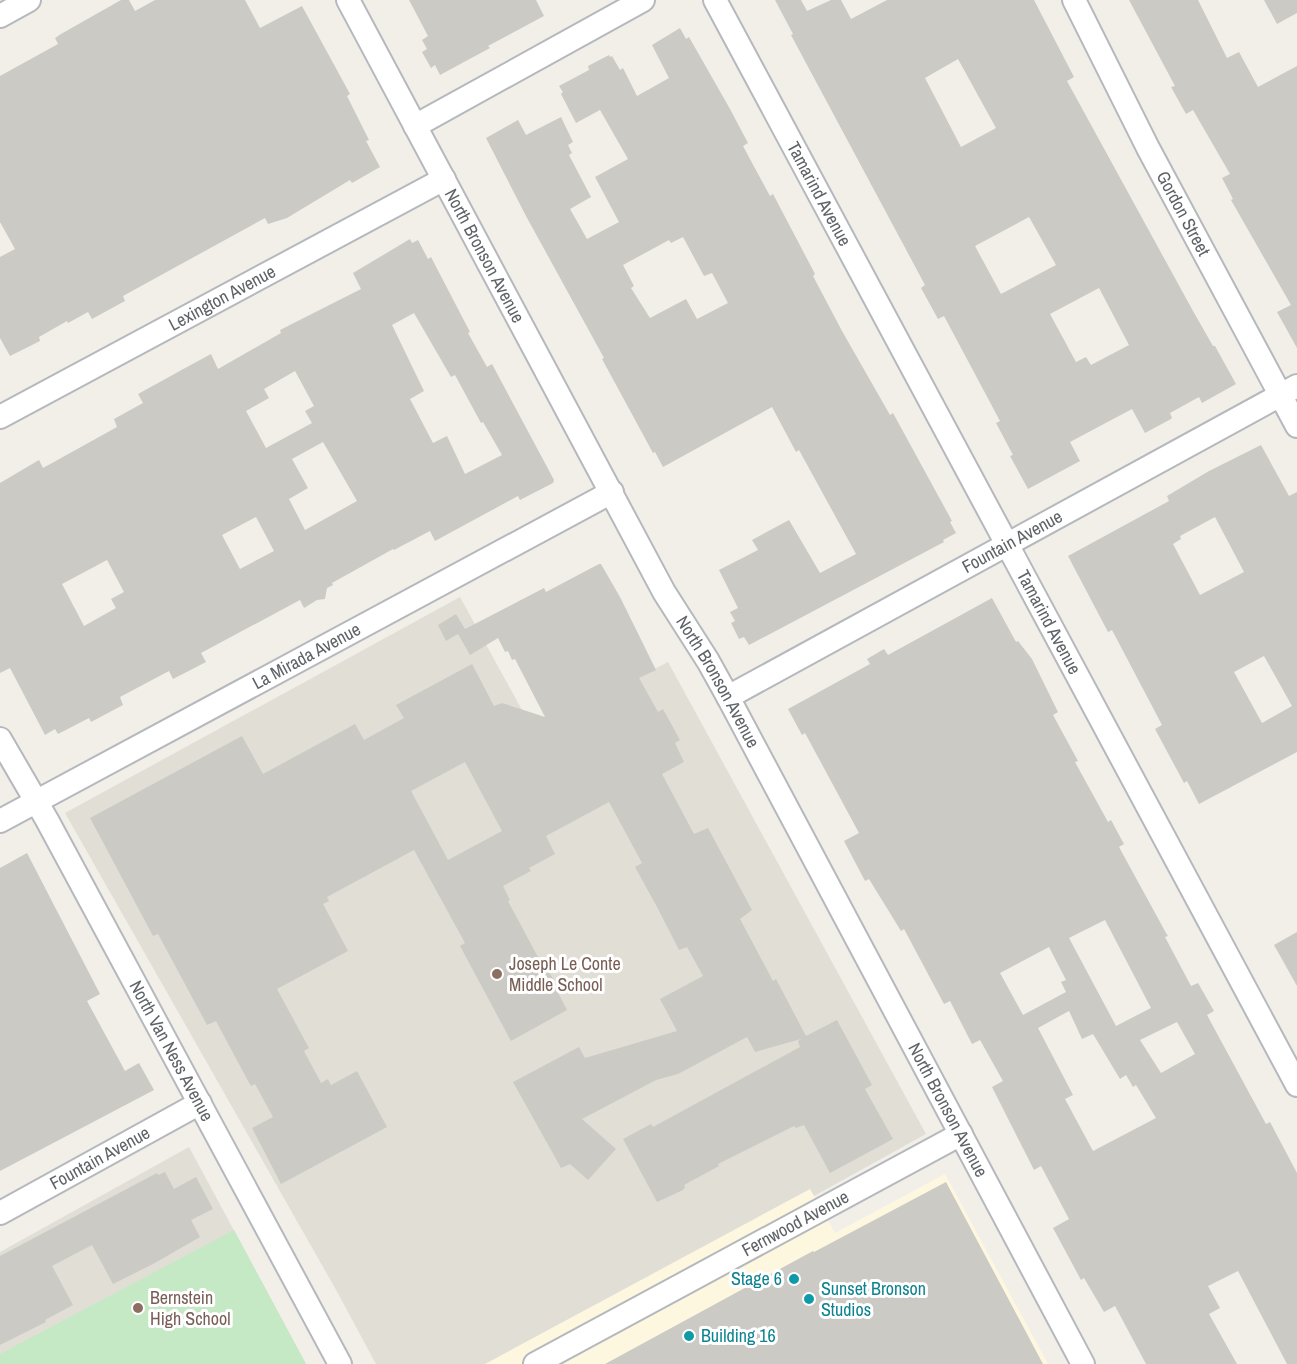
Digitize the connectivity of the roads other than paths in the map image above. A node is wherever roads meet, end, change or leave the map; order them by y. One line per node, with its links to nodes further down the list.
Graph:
1 (29, 0): 6 (street)
2 (348, 0): 7 (street, North Bronson Avenue)
3 (643, 0): 7 (street)
4 (716, 0): 13 (street, Tamarind Avenue)
5 (1074, 0): 9 (street, Gordon Street)
6 (0, 16)
7 (416, 126): 8 (street, North Bronson Avenue)
8 (444, 179): 10 (street, Lexington Avenue); 12 (street, North Bronson Avenue)
9 (1289, 391): 11 (street, Gordon Street); 13 (street, Fountain Avenue)
10 (0, 417)
11 (1297, 426)
12 (612, 492): 14 (street, North Bronson Avenue); 16 (street, La Mirada Avenue)
13 (1009, 544): 14 (street, Fountain Avenue); 18 (street, Tamarind Avenue)
14 (728, 698): 20 (street, North Bronson Avenue)
15 (0, 739): 16 (street, North Van Ness Avenue)
16 (35, 802): 17 (street, La Mirada Avenue); 19 (street, North Van Ness Avenue)
17 (0, 821)
18 (1297, 1085)
19 (200, 1103): 21 (street, Fountain Avenue); 22 (street, North Van Ness Avenue)
20 (961, 1134): 23 (street, Fernwood Avenue); 24 (street, North Bronson Avenue)
21 (0, 1213)
22 (340, 1364)
23 (535, 1364)
24 (1083, 1364)

